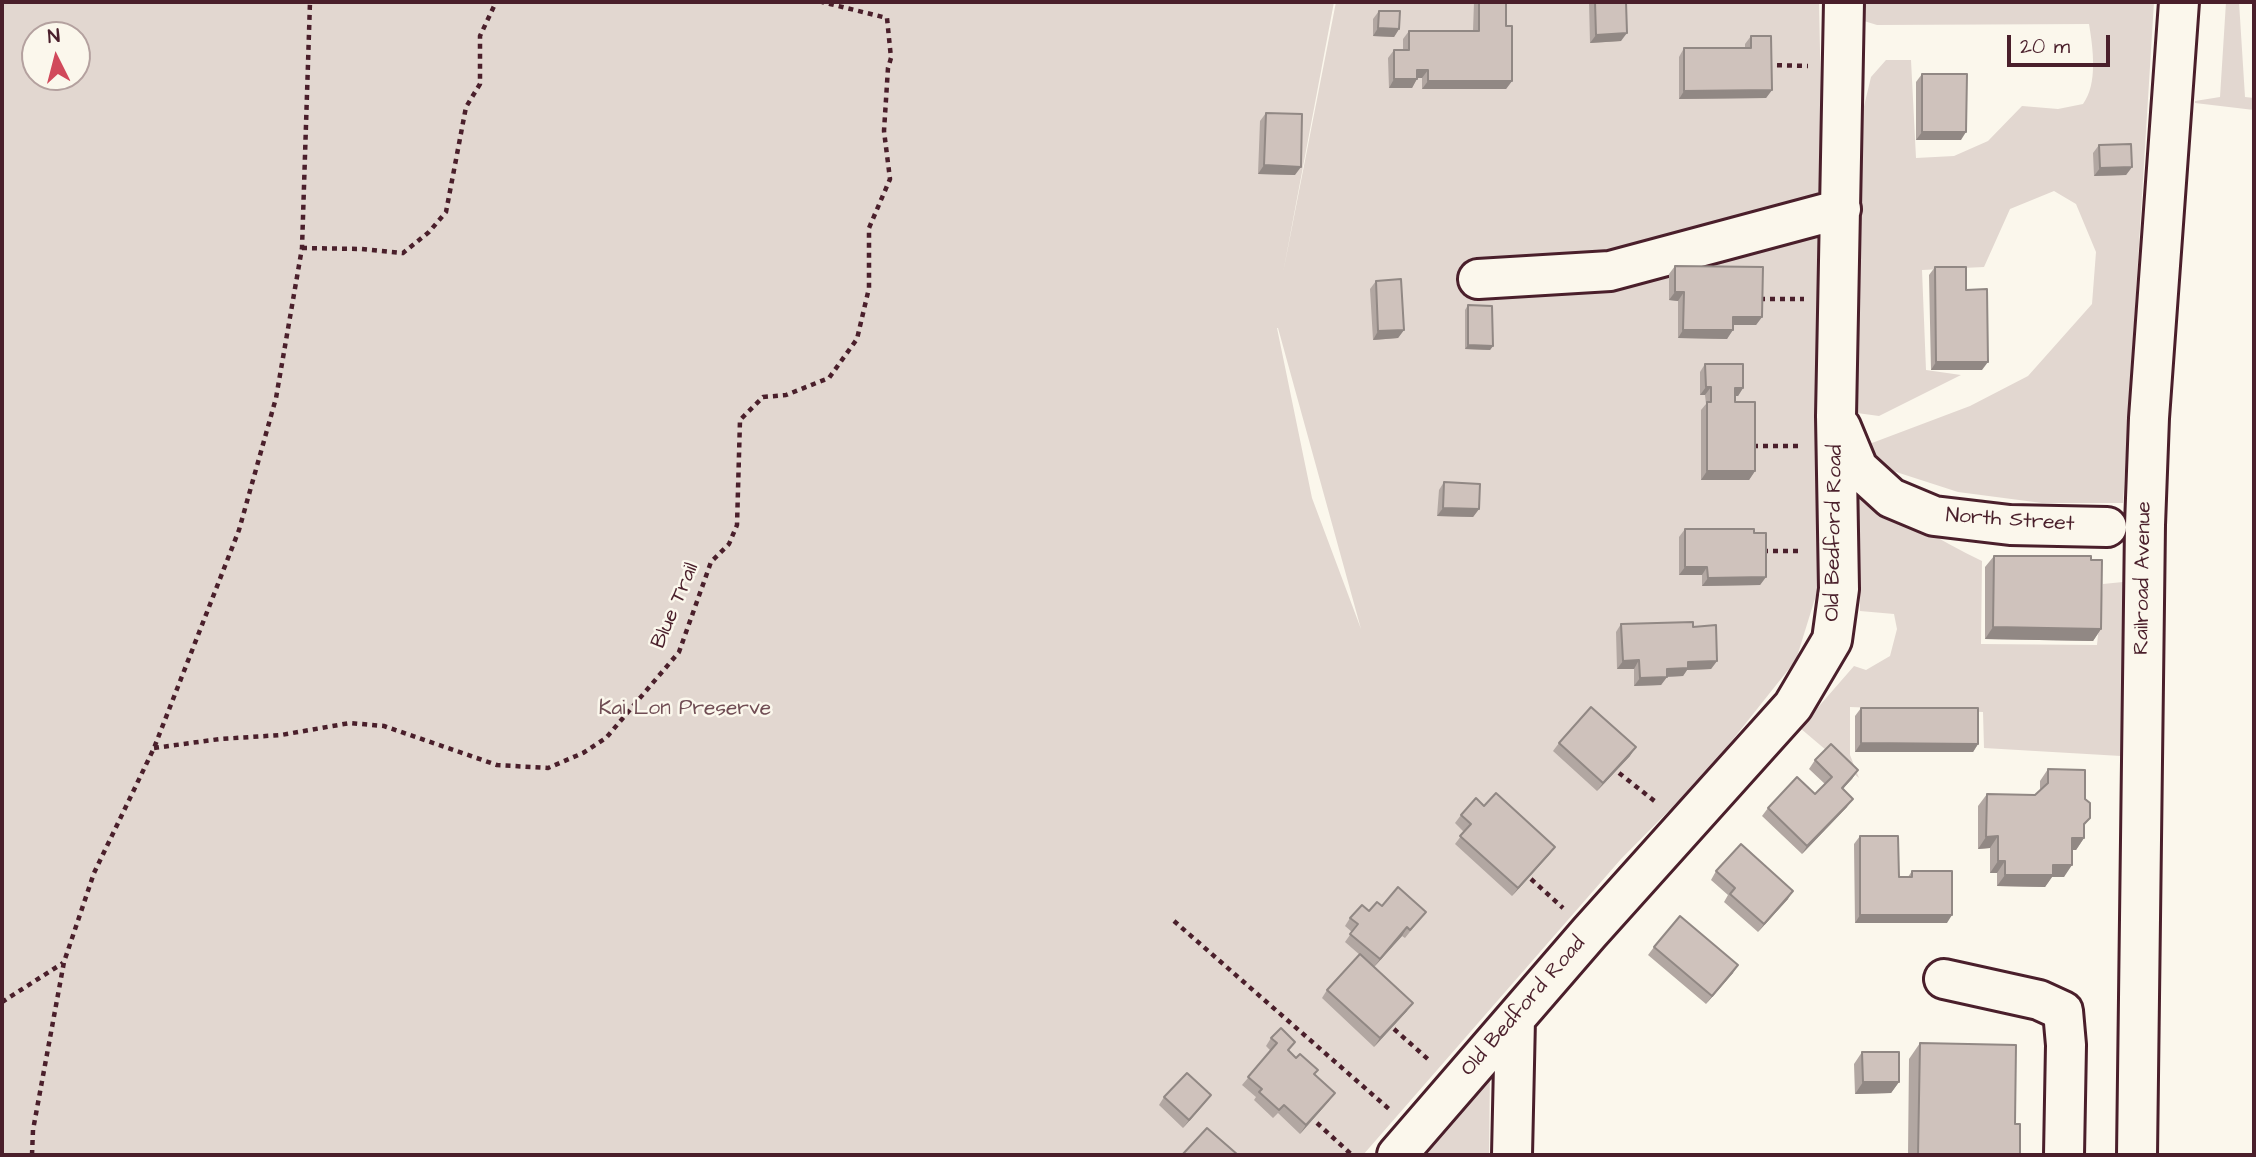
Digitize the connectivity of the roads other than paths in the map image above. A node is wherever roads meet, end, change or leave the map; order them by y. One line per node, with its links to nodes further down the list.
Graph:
1 (1844, 2): 3 (street, Old Bedford Road)
2 (2179, 2): 12 (street, Railroad Avenue)
3 (1841, 209): 4 (street); 5 (street, Old Bedford Road)
4 (1478, 279)
5 (1836, 431): 6 (street, North Street); 8 (street, Old Bedford Road)
6 (2107, 527)
7 (1944, 979): 11 (street)
8 (1515, 1019): 9 (street, Old Bedford Road); 10 (street)
9 (1407, 1144)
10 (1512, 1155)
11 (2064, 1155)
12 (2137, 1155)

